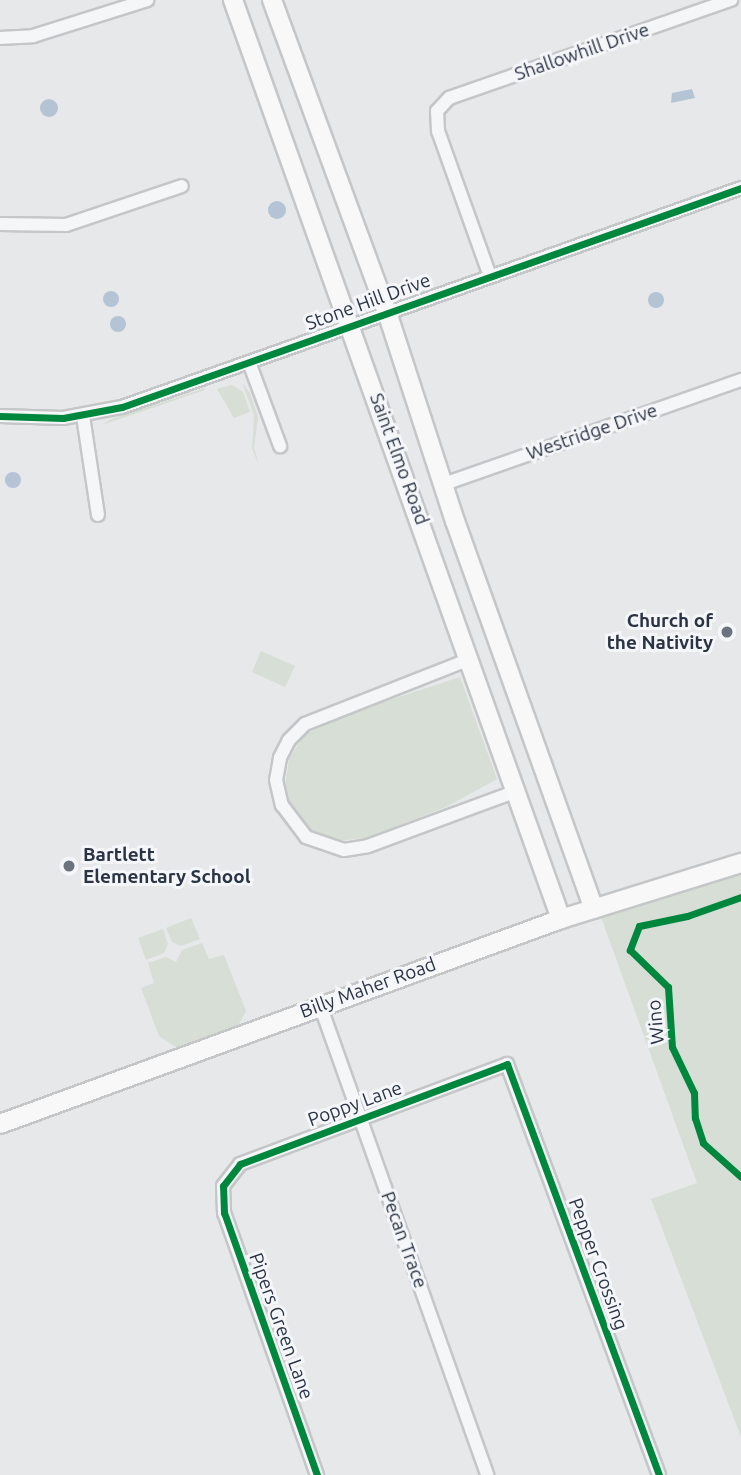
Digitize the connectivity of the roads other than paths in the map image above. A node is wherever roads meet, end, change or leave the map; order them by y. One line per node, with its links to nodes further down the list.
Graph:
1 (146, 0): 5 (street)
2 (233, 0): 11 (main road, Saint Elmo Road)
3 (272, 0): 10 (main road, Saint Elmo Road)
4 (731, 0): 9 (street, Shallowhill Drive)
5 (0, 37)
6 (181, 186): 8 (street)
7 (741, 188): 9 (street, Stone Hill Drive)
8 (0, 225)
9 (490, 276): 10 (street, Stone Hill Drive)
10 (387, 312): 11 (street, Stone Hill Drive); 17 (main road, Saint Elmo Road)
11 (350, 325): 12 (street, Stone Hill Drive); 19 (main road, Saint Elmo Road)
12 (249, 362): 15 (street, Stone Hill Drive); 16 (street)
13 (741, 380): 17 (street, Westridge Drive)
14 (0, 416): 15 (street, Stone Hill Drive)
15 (83, 416): 18 (street)
16 (280, 446)
17 (444, 484): 20 (main road, Saint Elmo Road)
18 (98, 515)
19 (470, 659): 21 (main road, Saint Elmo Road); 23 (street)
20 (508, 673): 21 (main road); 22 (main road, Saint Elmo Road)
21 (479, 684): 23 (main road, Saint Elmo Road)
22 (541, 762): 23 (main road); 25 (main road, Saint Elmo Road)
23 (513, 782): 26 (main road, Saint Elmo Road)
24 (741, 863): 25 (main road, Billy Maher Road)
25 (594, 909): 26 (main road, Billy Maher Road)
26 (561, 919): 27 (main road, Billy Maher Road)
27 (320, 1005): 29 (street, Pecan Trace); 30 (main road, Billy Maher Road)
28 (507, 1063): 29 (street, Poppy Lane); 34 (street, Pepper Crossing)
29 (360, 1118): 31 (street, Poppy Lane); 33 (street, Pecan Trace)
30 (0, 1124)
31 (223, 1186): 32 (street, Pipers Green Lane)
32 (317, 1475)
33 (487, 1475)
34 (659, 1475)

